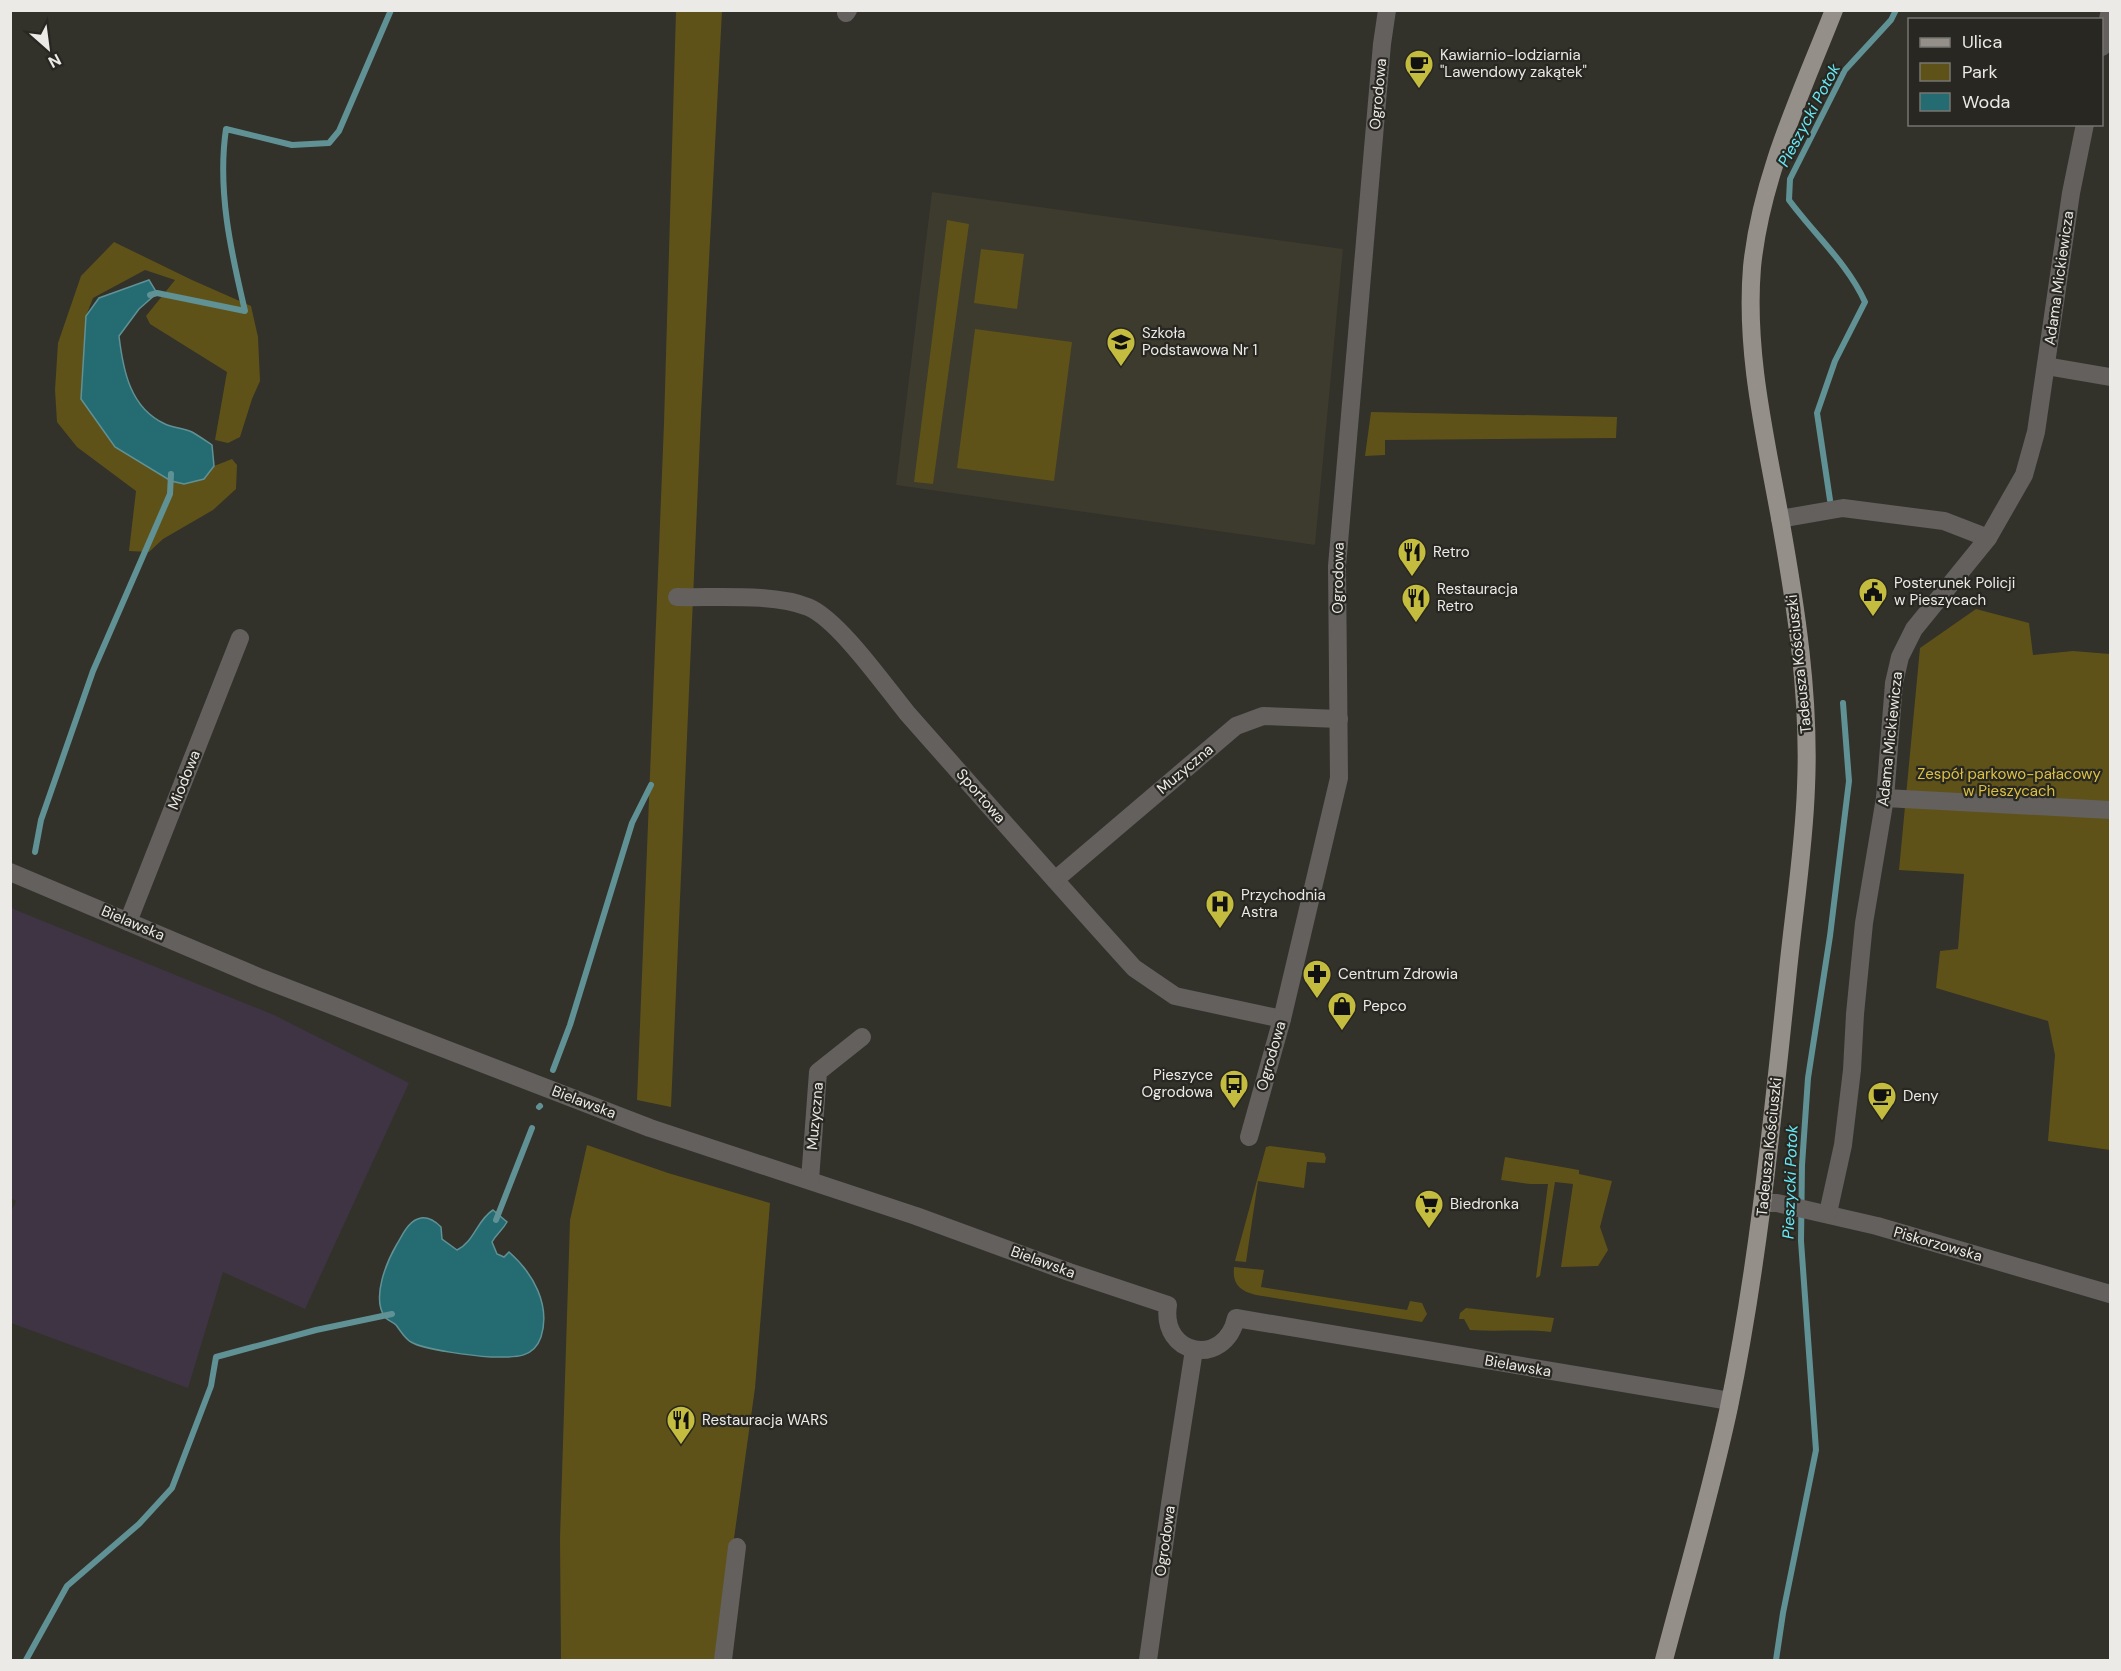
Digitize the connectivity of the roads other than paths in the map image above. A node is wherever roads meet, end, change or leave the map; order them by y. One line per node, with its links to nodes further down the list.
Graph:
1 (1387, 10): 12 (street, Ogrodowa)
2 (1834, 10): 8 (main road, Tadeusza Kościuszki)
3 (2110, 10): 4 (street)
4 (2103, 42)
5 (2085, 126): 6 (street, Adama Mickiewicza)
6 (2046, 366): 7 (street); 9 (street, Adama Mickiewicza)
7 (2110, 377)
8 (1780, 519): 9 (street); 22 (main road, Tadeusza Kościuszki)
9 (1988, 538): 13 (street, Adama Mickiewicza)
10 (677, 597): 16 (street, Sportowa)
11 (240, 638): 17 (street, Miodowa)
12 (1340, 719): 16 (street, Muzyczna); 18 (street, Ogrodowa)
13 (1884, 798): 14 (street); 23 (street, Adama Mickiewicza)
14 (2110, 810)
15 (10, 872): 17 (street, Bielawska)
16 (1055, 880): 18 (street, Sportowa)
17 (128, 922): 21 (street, Bielawska)
18 (1282, 1019): 20 (street, Ogrodowa)
19 (862, 1037): 21 (street, Muzyczna)
20 (1248, 1137)
21 (810, 1180): 25 (street, Bielawska)
22 (1770, 1203): 23 (street, Piskorzowska); 26 (main road, Tadeusza Kościuszki)
23 (1823, 1212): 24 (street, Piskorzowska)
24 (2110, 1294)
25 (1194, 1350): 26 (street, Bielawska); 29 (street, Ogrodowa)
26 (1730, 1401): 30 (main road, Tadeusza Kościuszki)
27 (737, 1547): 28 (street)
28 (723, 1660)
29 (1148, 1660)
30 (1664, 1660)

